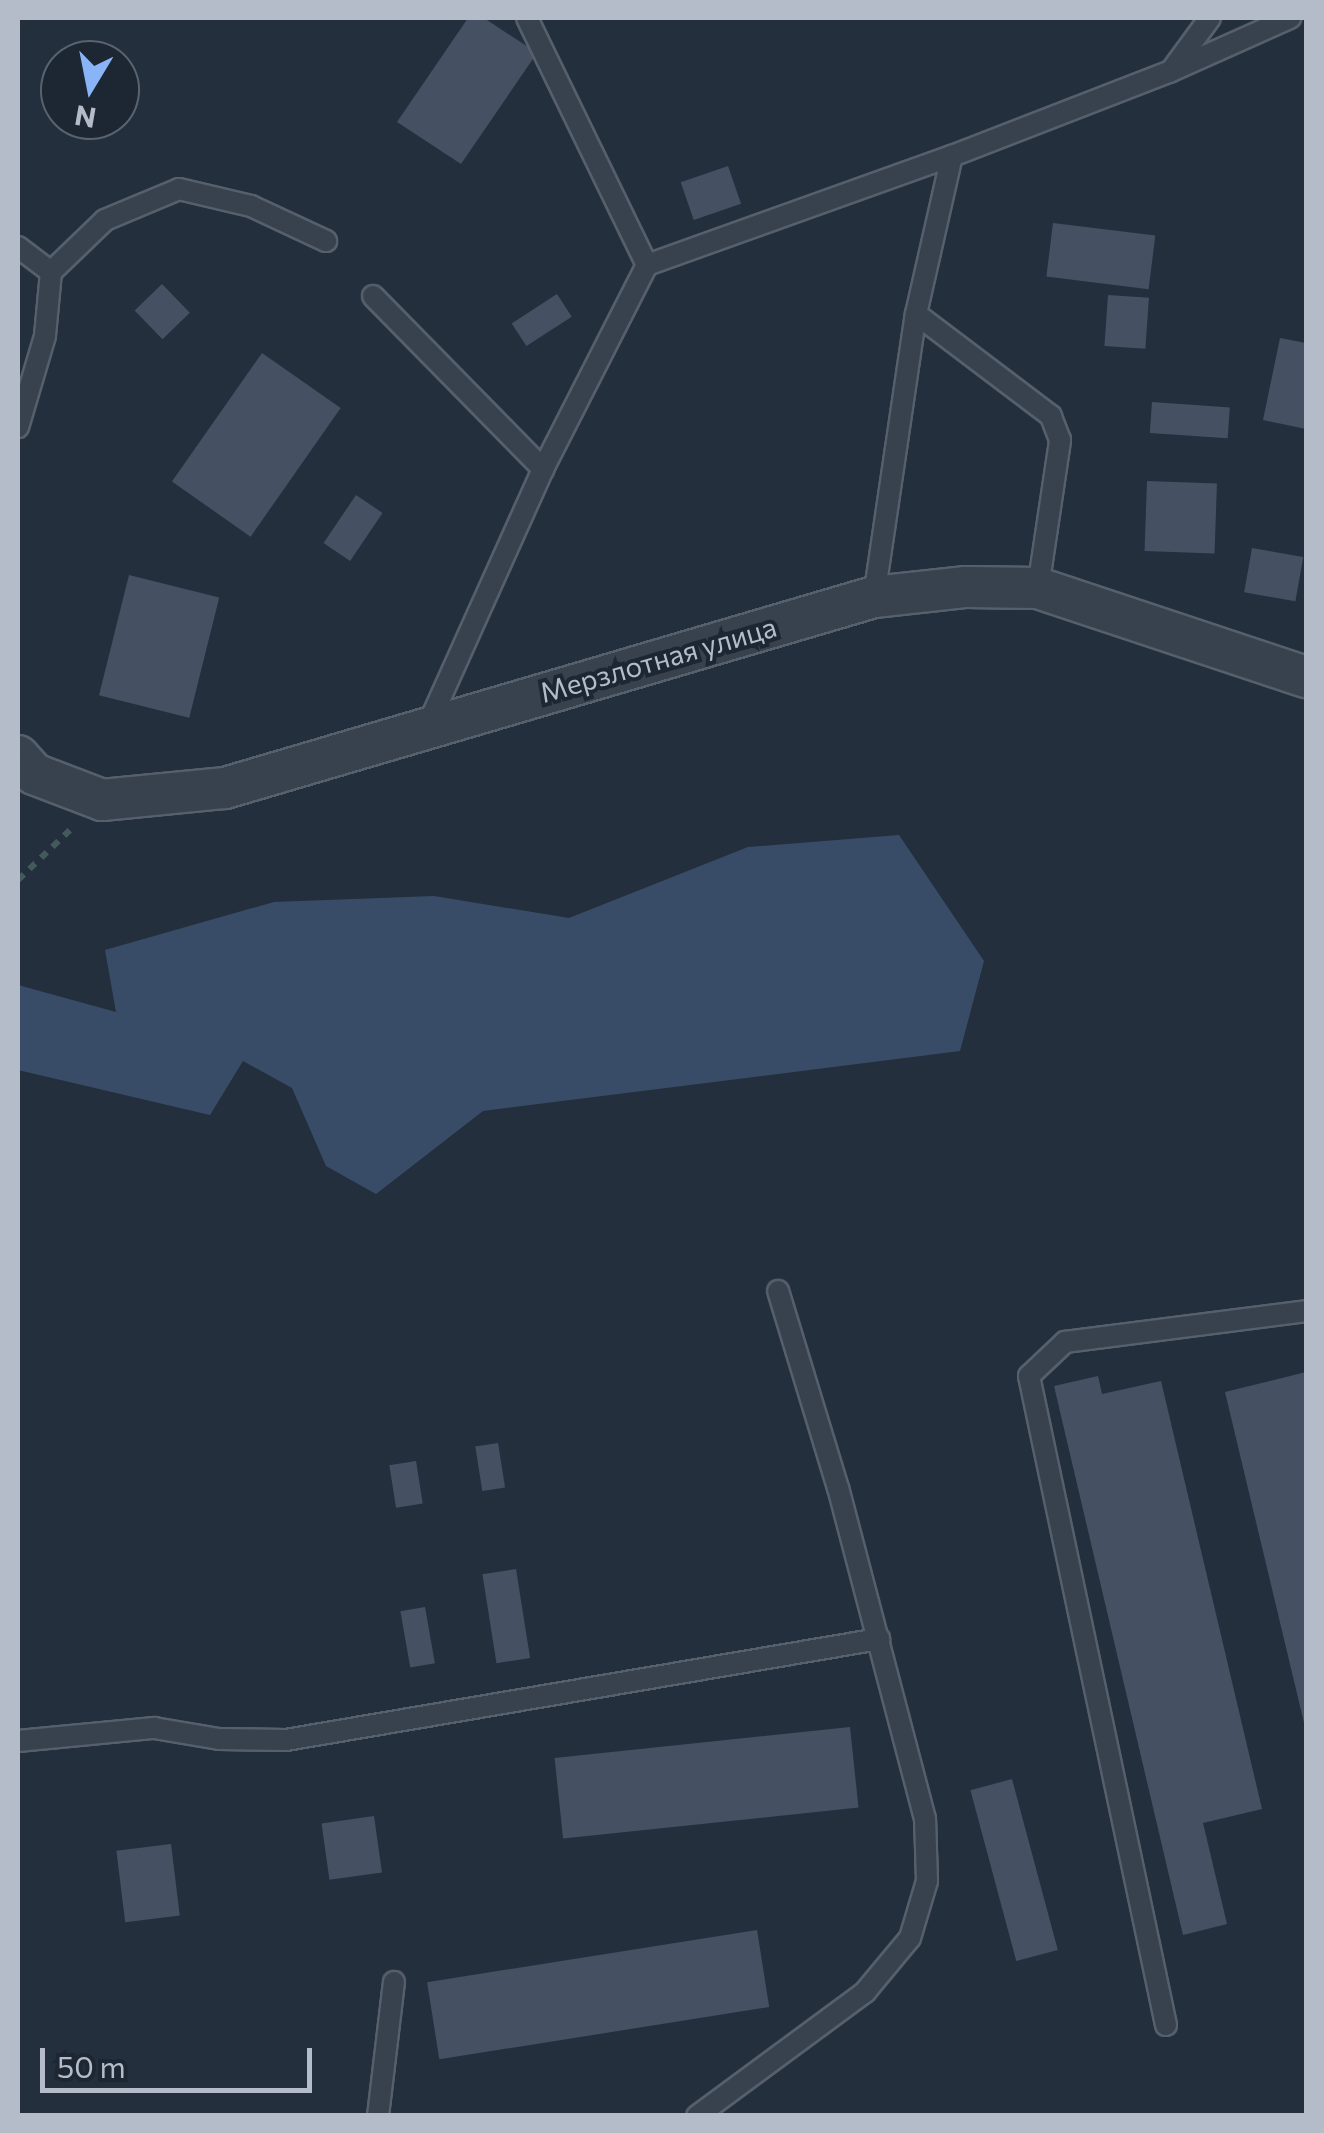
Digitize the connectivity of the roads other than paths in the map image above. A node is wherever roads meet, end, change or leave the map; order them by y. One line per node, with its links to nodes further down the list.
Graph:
1 (527, 18): 8 (lane)
2 (1210, 18): 4 (lane)
3 (1290, 18): 4 (lane)
4 (1170, 72): 5 (lane)
5 (952, 156): 8 (lane); 11 (lane)
6 (326, 241): 9 (lane)
7 (18, 246): 9 (lane)
8 (646, 265): 13 (lane)
9 (51, 272): 12 (lane)
10 (373, 296): 13 (lane)
11 (916, 314): 14 (lane); 15 (lane)
12 (18, 427)
13 (543, 470): 17 (lane)
14 (1038, 588): 15 (street, Мерзлотная улица); 16 (street, Мерзлотная улица)
15 (874, 597): 17 (street, Мерзлотная улица)
16 (1306, 677)
17 (428, 725): 18 (street, Мерзлотная улица)
18 (18, 756)
19 (778, 1292): 21 (lane)
20 (1306, 1311): 24 (lane)
21 (879, 1639): 22 (lane); 26 (lane)
22 (18, 1741)
23 (394, 1982): 25 (lane)
24 (1166, 2025)
25 (378, 2116)
26 (697, 2116)

